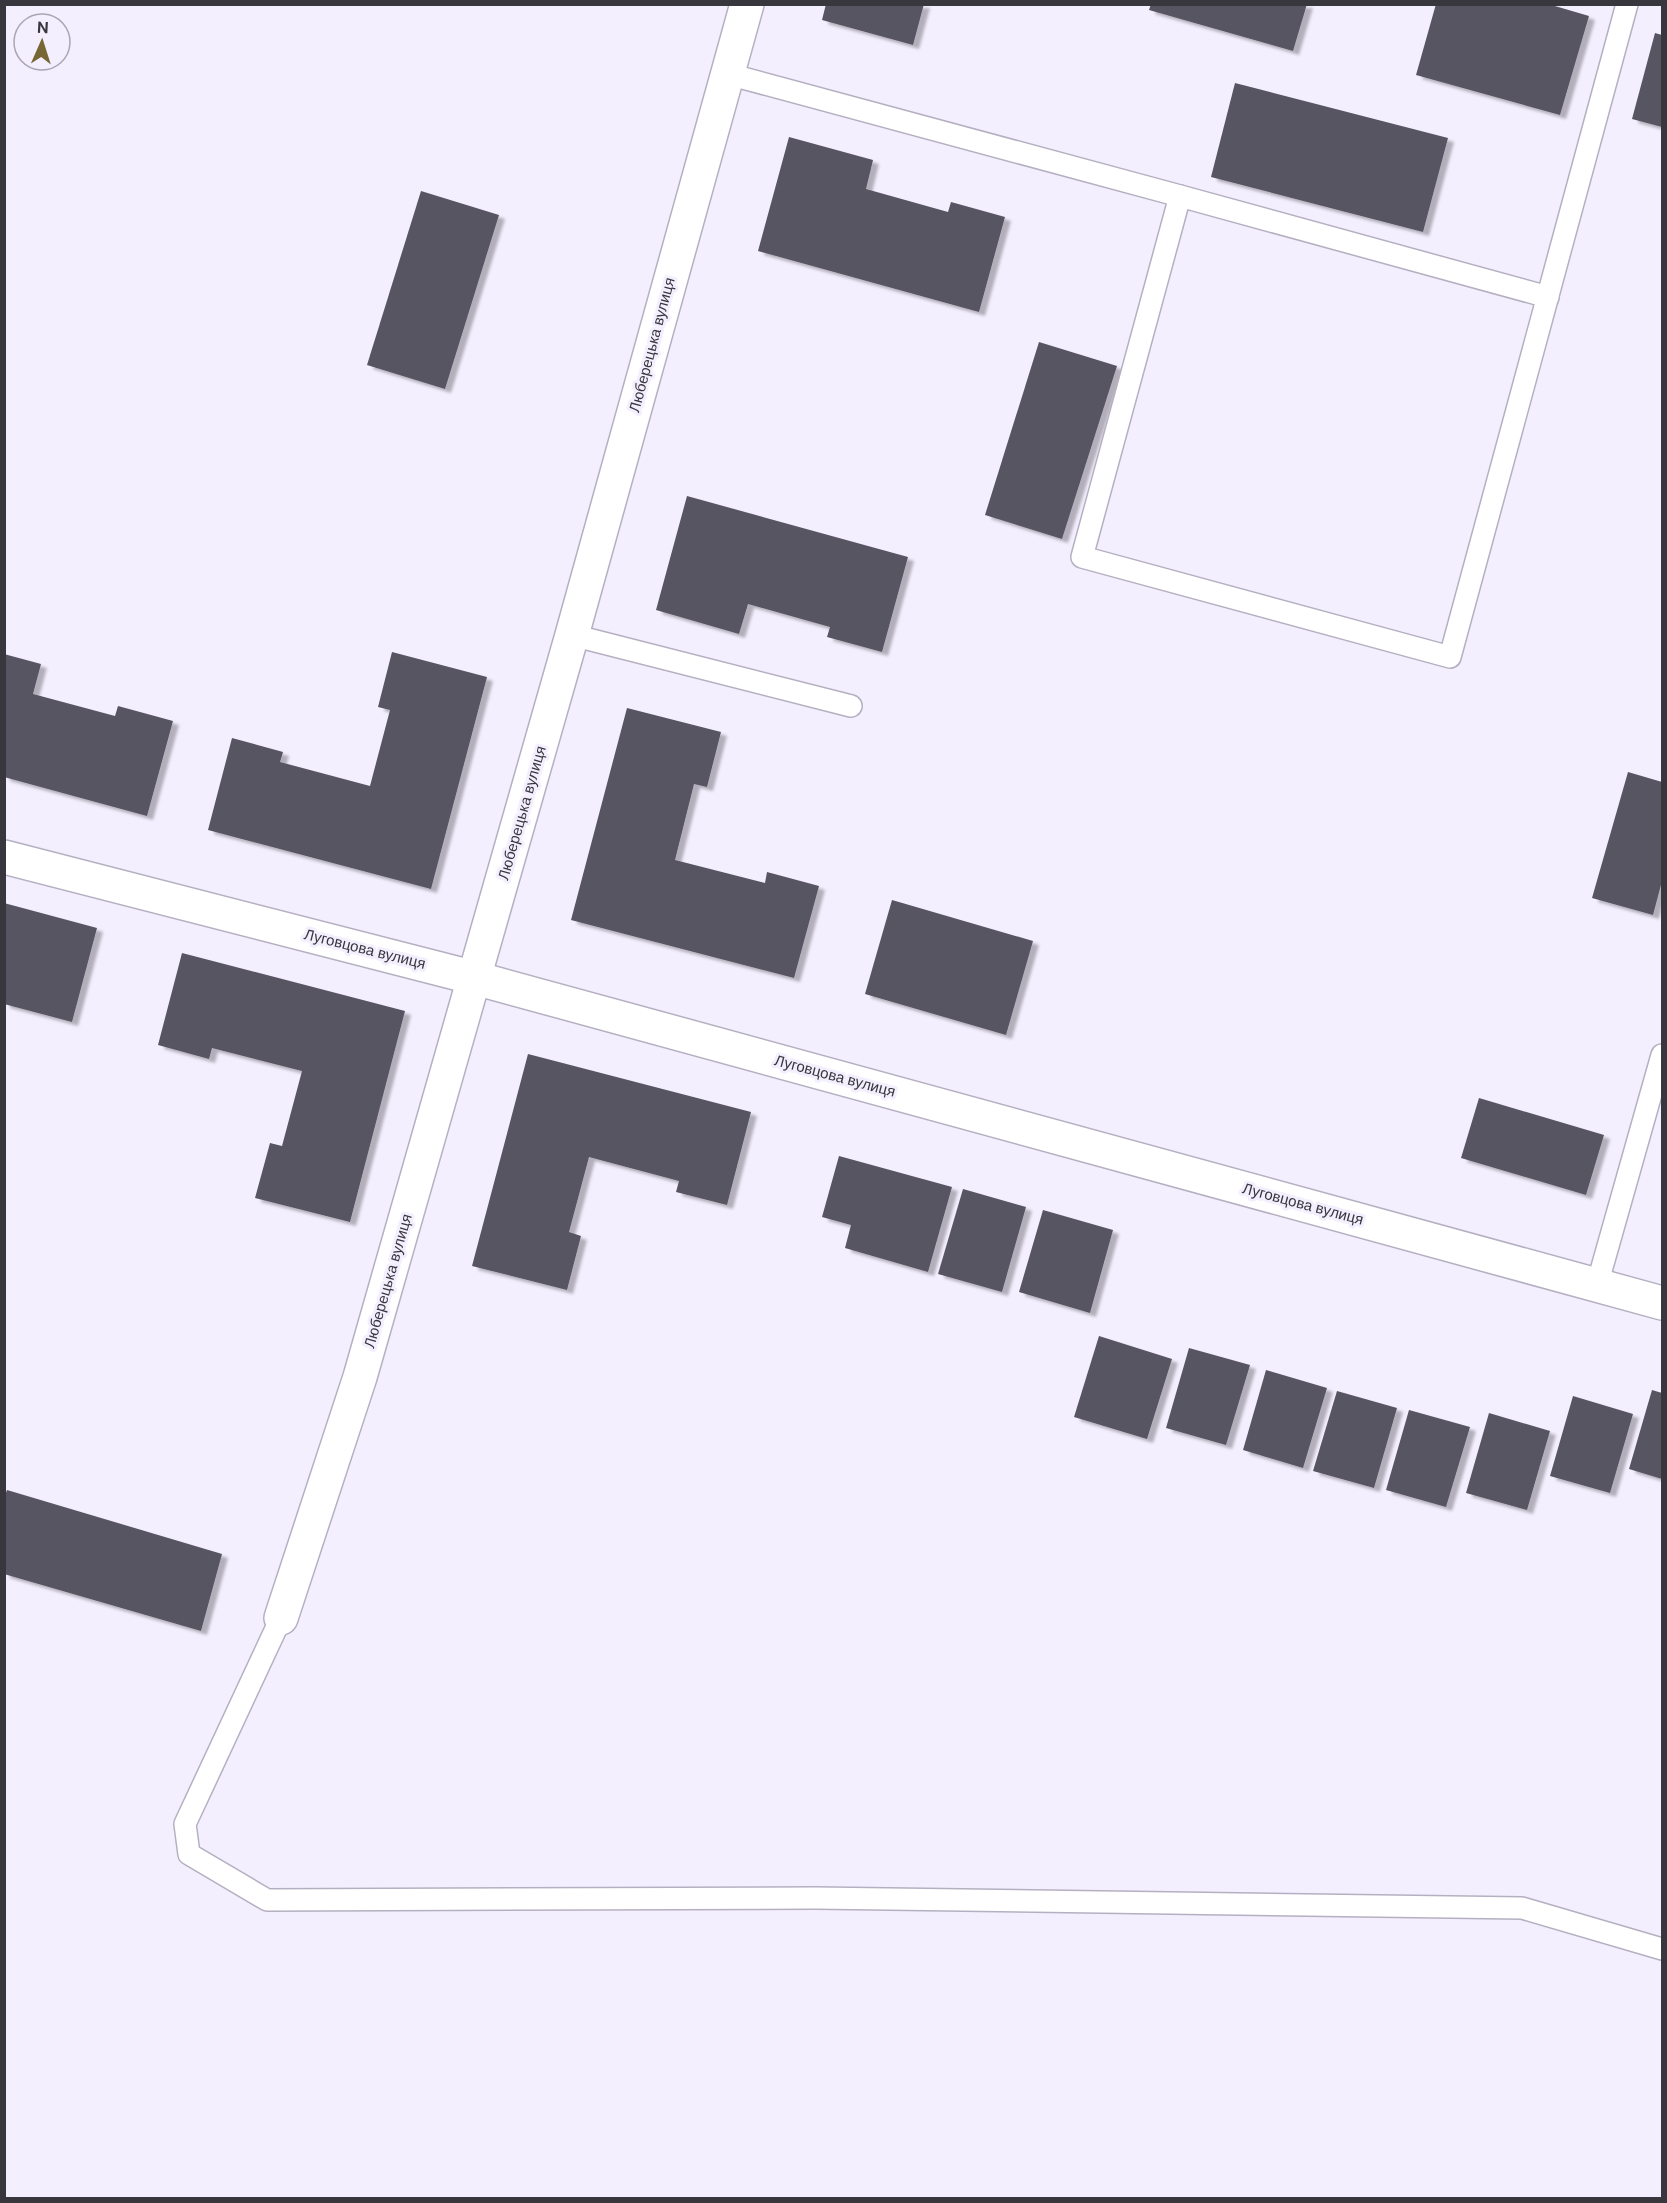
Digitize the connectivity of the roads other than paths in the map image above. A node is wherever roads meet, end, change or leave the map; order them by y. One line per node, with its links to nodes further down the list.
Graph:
1 (747, 4): 3 (street, Люберецька вулиця)
2 (1628, 4): 5 (lane)
3 (728, 74): 4 (lane); 6 (street, Люберецька вулиця)
4 (1180, 196): 5 (lane); 5 (lane)
5 (1548, 297)
6 (572, 635): 7 (lane); 9 (street, Люберецька вулиця)
7 (852, 706)
8 (4, 857): 9 (street, Луговцова вулиця)
9 (475, 978): 11 (street, Луговцова вулиця); 13 (street, Люберецька вулиця)
10 (1662, 1055): 11 (lane)
11 (1597, 1285): 12 (street, Луговцова вулиця)
12 (1662, 1303)
13 (281, 1618): 14 (lane)
14 (1662, 1949)

